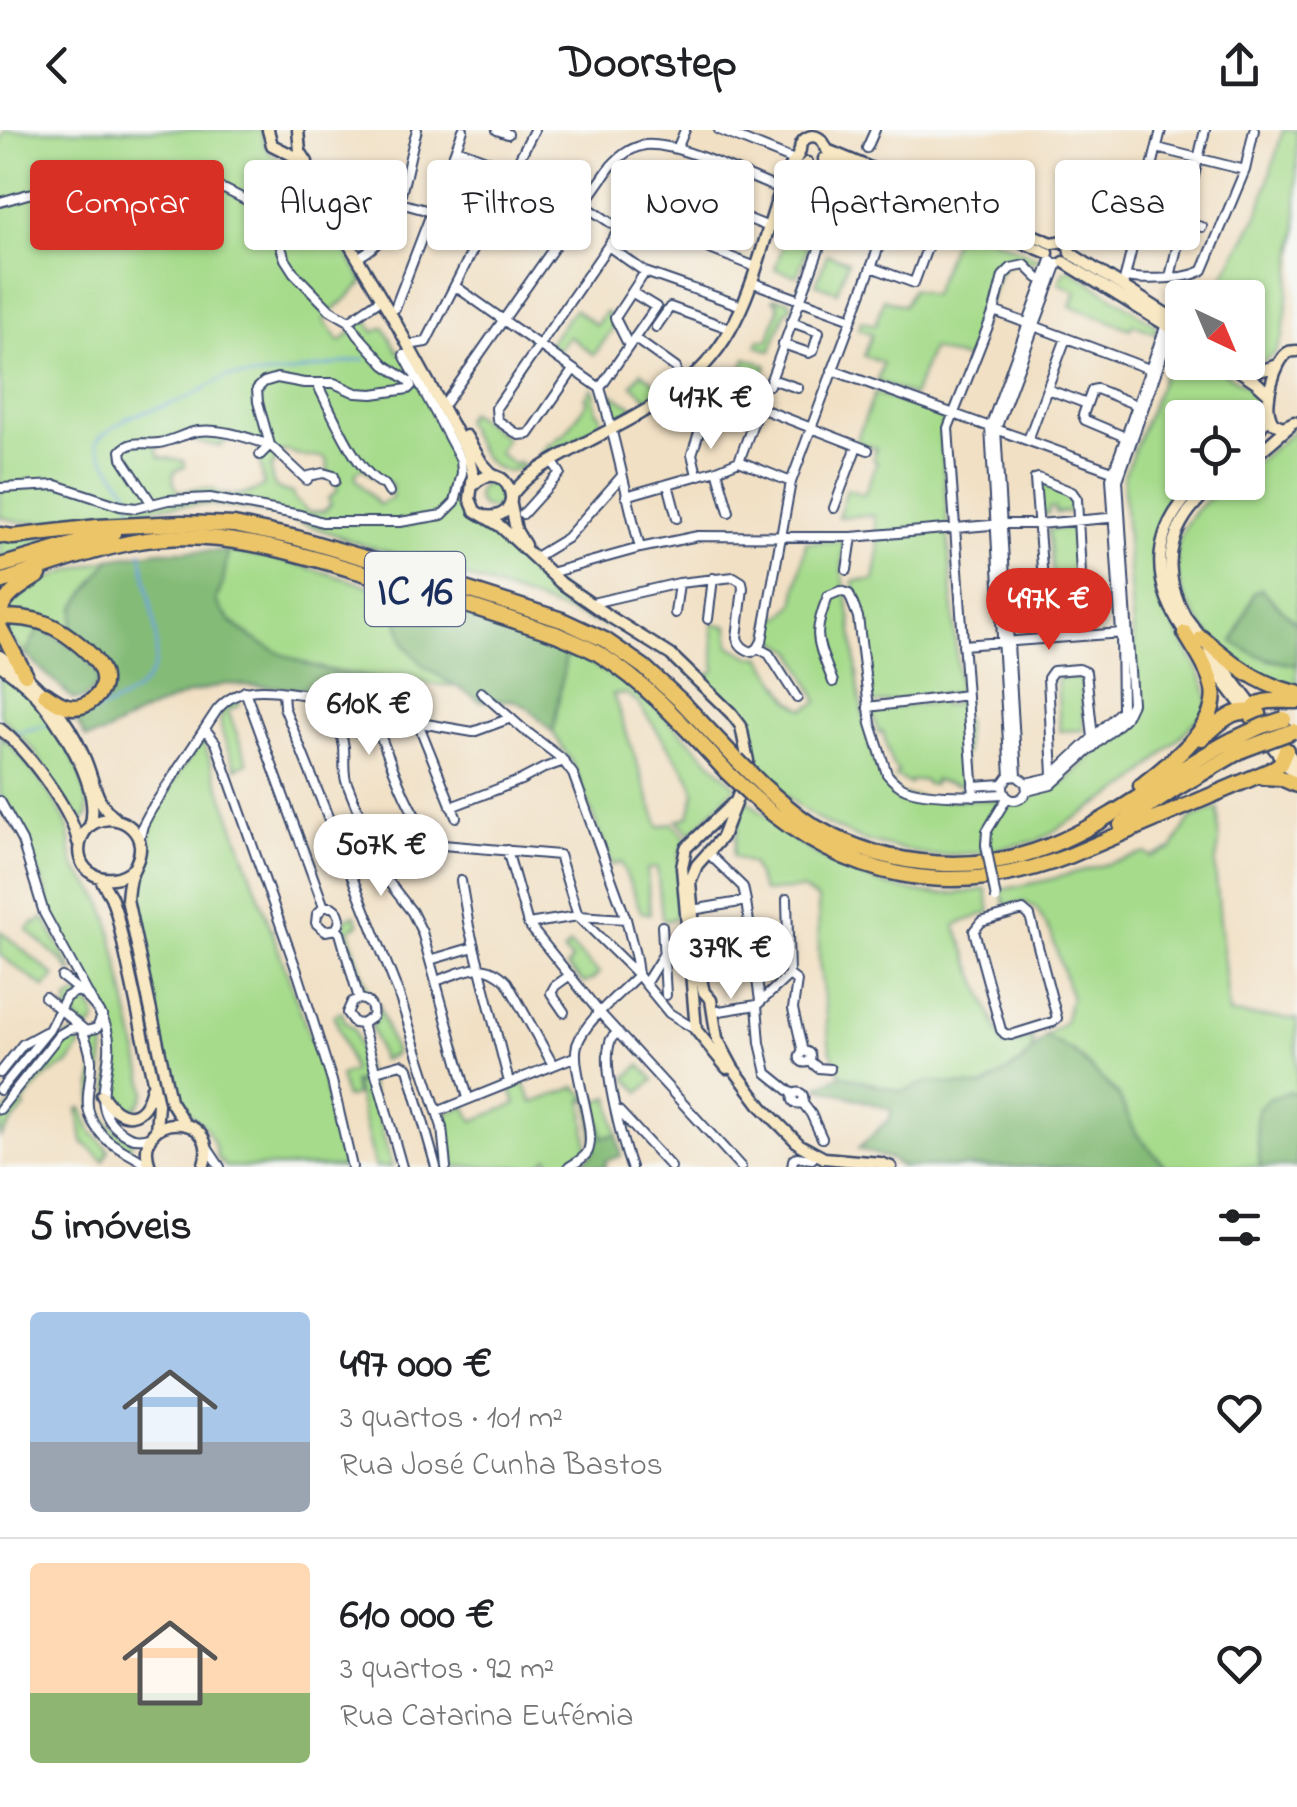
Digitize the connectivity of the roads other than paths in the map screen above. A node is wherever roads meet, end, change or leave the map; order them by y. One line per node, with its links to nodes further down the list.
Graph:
1 (268, 130): 20 (street)
2 (417, 130): 29 (street)
3 (464, 130): 21 (street)
4 (497, 130): 14 (street)
5 (534, 130): 25 (street)
6 (684, 130): 19 (street)
7 (720, 130): 16 (street)
8 (875, 130): 17 (street)
9 (1149, 130): 12 (street)
10 (1205, 130): 22 (street)
11 (1254, 130): 28 (street)
12 (1161, 132): 18 (street)
13 (298, 133): 20 (street); 48 (street)
14 (508, 134)
15 (824, 145): 16 (street); 26 (street)
16 (801, 146)
17 (868, 148)
18 (1157, 148): 22 (street); 27 (street)
19 (678, 149): 30 (street); 68 (street)
20 (285, 150): 59 (street)
21 (457, 150): 23 (street); 24 (street)
22 (1198, 158): 28 (street)
23 (453, 160)
24 (486, 160)
25 (520, 160)
26 (853, 160)
27 (1154, 160)
28 (1246, 170): 53 (street)
29 (407, 172)
30 (774, 187)
31 (0, 202): 67 (street)
32 (774, 211): 35 (street)
33 (754, 221): 35 (street)
34 (427, 225): 62 (street)
35 (768, 227): 50 (street)
36 (611, 242): 37 (street)
37 (608, 246): 52 (street); 77 (street)
38 (1035, 246): 49 (street)
39 (1035, 247): 49 (street)
40 (371, 250): 48 (street)
41 (473, 250): 57 (street)
42 (712, 250): 50 (street)
43 (818, 250): 60 (street)
44 (877, 250): 51 (street)
45 (926, 250): 51 (street)
46 (1131, 250): 56 (street)
47 (1177, 250): 53 (street)
48 (362, 255): 62 (street)
49 (1057, 256): 56 (street); 70 (street)
50 (756, 267): 55 (street)
51 (870, 267): 65 (street)
52 (645, 272): 58 (street); 61 (street)
53 (1170, 277): 56 (street)
54 (1038, 278): 63 (street)
55 (750, 282): 60 (street); 61 (street)
56 (1121, 285): 64 (street); 66 (street)
57 (454, 286): 68 (street); 75 (street)
58 (633, 293): 74 (street); 74 (street)
59 (382, 299): 67 (street); 124 (street)
60 (798, 301): 65 (street); 69 (street)
61 (742, 306): 72 (street)
62 (395, 308): 75 (street)
63 (994, 311): 70 (street); 99 (street)
64 (1165, 313)
65 (852, 319): 85 (street)
66 (1165, 319)
67 (349, 321): 89 (street)
68 (504, 322): 77 (street); 94 (street)
69 (791, 322): 76 (street); 76 (street)
70 (1030, 324): 73 (street); 105 (street)
71 (656, 326): 72 (street)
72 (732, 328): 87 (street)
73 (1066, 338): 86 (street); 92 (street)
74 (631, 342): 82 (street); 90 (street)
75 (414, 344): 94 (street)
76 (783, 344): 91 (street)
77 (539, 345): 84 (street); 84 (street)
78 (1165, 348): 86 (street)
79 (1297, 351): 81 (street)
80 (404, 355): 131 (street)
81 (1278, 364): 83 (street); 93 (street)
82 (676, 368)
83 (1265, 369)
84 (574, 370): 90 (street)
85 (832, 370): 99 (street); 104 (street)
86 (1153, 371): 97 (street)
87 (688, 380): 98 (street); 103 (street)
88 (1253, 380): 93 (street)
89 (317, 384): 108 (street); 126 (street)
90 (600, 388): 103 (street)
91 (798, 388)
92 (1047, 389): 96 (street); 107 (street)
93 (1269, 395): 100 (street)
94 (446, 402): 119 (street)
95 (709, 402): 118 (street)
96 (1087, 404): 97 (street); 106 (street)
97 (1140, 406): 106 (street)
98 (760, 407): 104 (street); 113 (street)
99 (954, 414): 105 (street); 142 (street)
100 (1269, 414): 101 (street); 102 (street)
101 (1296, 420): 110 (street)
102 (1265, 421)
103 (612, 428): 114 (street); 120 (street)
104 (811, 428): 109 (street); 122 (street)
105 (993, 428): 107 (street); 139 (street)
106 (1128, 438): 116 (street)
107 (1028, 440): 116 (street)
108 (270, 444): 112 (street); 121 (street); 131 (street)
109 (857, 446): 111 (street); 132 (street)
110 (1265, 449)
111 (868, 450)
112 (260, 455)
113 (740, 460): 115 (street); 122 (street)
114 (552, 461): 117 (street); 135 (street)
115 (717, 470): 118 (street); 133 (street)
116 (1116, 472): 136 (street)
117 (530, 474): 119 (street); 128 (street)
118 (697, 474): 123 (street)
119 (497, 477): 124 (street); 128 (street)
120 (621, 477): 127 (street); 147 (street)
121 (336, 481)
122 (791, 482): 144 (street)
123 (668, 484): 127 (street); 137 (street)
124 (472, 486): 134 (street)
125 (0, 488): 131 (street)
126 (389, 492)
127 (626, 496): 146 (street)
128 (511, 500): 134 (street); 147 (street)
129 (1185, 500): 161 (street)
130 (1198, 500): 162 (street)
131 (152, 504)
132 (834, 508)
133 (728, 512)
134 (481, 514): 147 (street)
135 (524, 514)
136 (1116, 517): 138 (street); 160 (street)
137 (676, 518)
138 (1079, 520): 140 (street); 140 (street); 140 (street)
139 (998, 524): 140 (street); 142 (street); 163 (street)
140 (1038, 524)
141 (138, 526): 143 (highway); 149 (highway, IC 16); 189 (highway, IC 16)
142 (957, 527): 145 (street); 164 (street)
143 (0, 535)
144 (782, 536): 145 (street); 146 (street); 165 (street)
145 (852, 537): 150 (street)
146 (640, 548): 151 (street)
147 (534, 558): 151 (street)
148 (56, 563): 153 (highway, IC 16); 156 (highway); 189 (highway, IC 16)
149 (0, 566)
150 (848, 570)
151 (550, 573): 155 (street)
152 (713, 578): 154 (street); 158 (street); 165 (street)
153 (0, 582)
154 (678, 583): 155 (street); 157 (street)
155 (592, 603): 198 (street)
156 (1, 609): 173 (highway)
157 (675, 613)
158 (708, 619)
159 (0, 628): 168 (highway)
160 (1124, 633): 163 (street); 184 (street)
161 (1185, 633): 178 (street); 187 (highway)
162 (1202, 638): 175 (highway); 178 (street)
163 (1006, 641): 164 (street); 191 (street)
164 (963, 645): 174 (street)
165 (758, 648): 176 (street)
166 (0, 656): 168 (street)
167 (0, 665): 194 (street)
168 (24, 674): 173 (street)
169 (832, 682): 177 (street)
170 (245, 691): 171 (street); 183 (street); 220 (street)
171 (283, 692): 231 (street); 272 (street)
172 (481, 692): 179 (street)
173 (46, 694): 194 (street)
174 (967, 695): 177 (street); 196 (street)
175 (1297, 697): 178 (highway)
176 (797, 698)
177 (868, 706): 196 (street)
178 (1252, 712): 186 (street); 187 (highway)
179 (511, 718): 180 (street); 188 (street)
180 (418, 723): 200 (street); 210 (street)
181 (1293, 724): 185 (highway, IC 16, bridge)
182 (0, 728): 209 (street)
183 (205, 729): 201 (street); 281 (street)
184 (1094, 742): 190 (street); 190 (street); 195 (street)
185 (1238, 744): 206 (highway, IC 16); 212 (highway, IC 16)
186 (1288, 757): 192 (highway); 193 (street)
187 (1173, 758): 206 (highway)
188 (564, 761): 200 (street); 225 (street)
189 (732, 766): 198 (highway, IC 16, bridge)
190 (1053, 774): 195 (street)
191 (1014, 776): 195 (street); 197 (street)
192 (1248, 779): 193 (highway); 212 (highway)
193 (1297, 782)
194 (90, 783): 203 (street); 205 (street)
195 (1027, 787): 197 (street)
196 (973, 791): 197 (street)
197 (1004, 792): 223 (street, bridge)
198 (749, 793): 204 (street); 206 (highway, IC 16); 207 (street); 212 (highway, IC 16)
199 (0, 801): 244 (street)
200 (452, 807): 202 (street)
201 (151, 810): 203 (street); 208 (street)
202 (456, 817)
203 (120, 820): 205 (street); 208 (street)
204 (710, 825): 207 (street); 213 (street)
205 (90, 826): 209 (street)
206 (1084, 830)
207 (722, 837): 211 (street)
208 (139, 841): 215 (street)
209 (79, 848): 216 (street)
210 (508, 850): 222 (street); 226 (street)
211 (708, 853): 214 (street); 219 (street)
212 (1069, 856)
213 (682, 858): 214 (street); 240 (street)
214 (697, 865): 221 (street)
215 (134, 868): 216 (street); 273 (street)
216 (100, 878): 264 (street)
217 (461, 881): 229 (street)
218 (787, 899): 236 (street)
219 (746, 901): 221 (street); 245 (street)
220 (324, 907): 228 (street); 228 (street)
221 (692, 910): 240 (street)
222 (578, 916): 225 (street); 226 (street); 234 (street)
223 (1001, 916): 223 (street)
224 (639, 919): 225 (street)
225 (626, 921): 234 (street)
226 (528, 924): 233 (street)
227 (662, 926): 230 (street)
228 (336, 928): 243 (street)
229 (474, 947): 231 (street); 232 (street)
230 (664, 955): 238 (street); 241 (street)
231 (430, 960): 237 (street)
232 (480, 967): 237 (street); 260 (street); 265 (street)
233 (570, 975): 247 (street); 250 (street)
234 (638, 975): 238 (street); 250 (street)
235 (62, 976): 239 (street)
236 (788, 976): 245 (street); 261 (street)
237 (436, 981): 268 (street)
238 (645, 984): 252 (street)
239 (81, 991): 244 (street); 246 (street)
240 (699, 993): 248 (street); 249 (street)
241 (666, 996)
242 (45, 997): 246 (street)
243 (360, 999): 253 (street); 253 (street)
244 (93, 1003): 251 (street)
245 (758, 1003): 249 (street); 275 (street)
246 (60, 1009): 254 (street); 255 (street)
247 (564, 1012)
248 (694, 1012): 252 (street); 258 (street)
249 (713, 1012): 257 (street)
250 (600, 1013): 256 (street); 259 (street)
251 (102, 1016): 254 (street); 267 (street)
252 (673, 1017): 258 (street)
253 (362, 1024): 262 (street)
254 (81, 1028): 271 (street); 278 (street)
255 (49, 1030): 263 (street); 266 (street)
256 (618, 1032): 270 (street); 288 (street)
257 (715, 1033): 258 (street); 269 (street)
258 (699, 1034): 269 (street)
259 (574, 1057): 260 (street); 285 (street)
260 (552, 1065): 265 (street)
261 (830, 1068)
262 (376, 1071): 282 (street); 283 (street)
263 (0, 1073)
264 (153, 1082): 267 (street); 274 (street)
265 (509, 1082): 268 (street)
266 (0, 1090)
267 (102, 1096): 274 (street)
268 (468, 1098): 272 (street)
269 (760, 1103): 277 (street)
270 (616, 1107): 286 (street); 287 (street)
271 (0, 1108)
272 (437, 1112): 284 (street)
273 (184, 1124): 274 (street); 276 (street)
274 (155, 1133): 278 (street)
275 (822, 1138)
276 (206, 1146): 279 (street); 280 (street)
277 (816, 1154): 289 (street); 290 (street)
278 (150, 1167)
279 (203, 1167)
280 (220, 1167)
281 (352, 1167)
282 (402, 1167)
283 (436, 1167)
284 (446, 1167)
285 (569, 1167)
286 (630, 1167)
287 (671, 1167)
288 (741, 1167)
289 (792, 1167)
290 (891, 1167)

